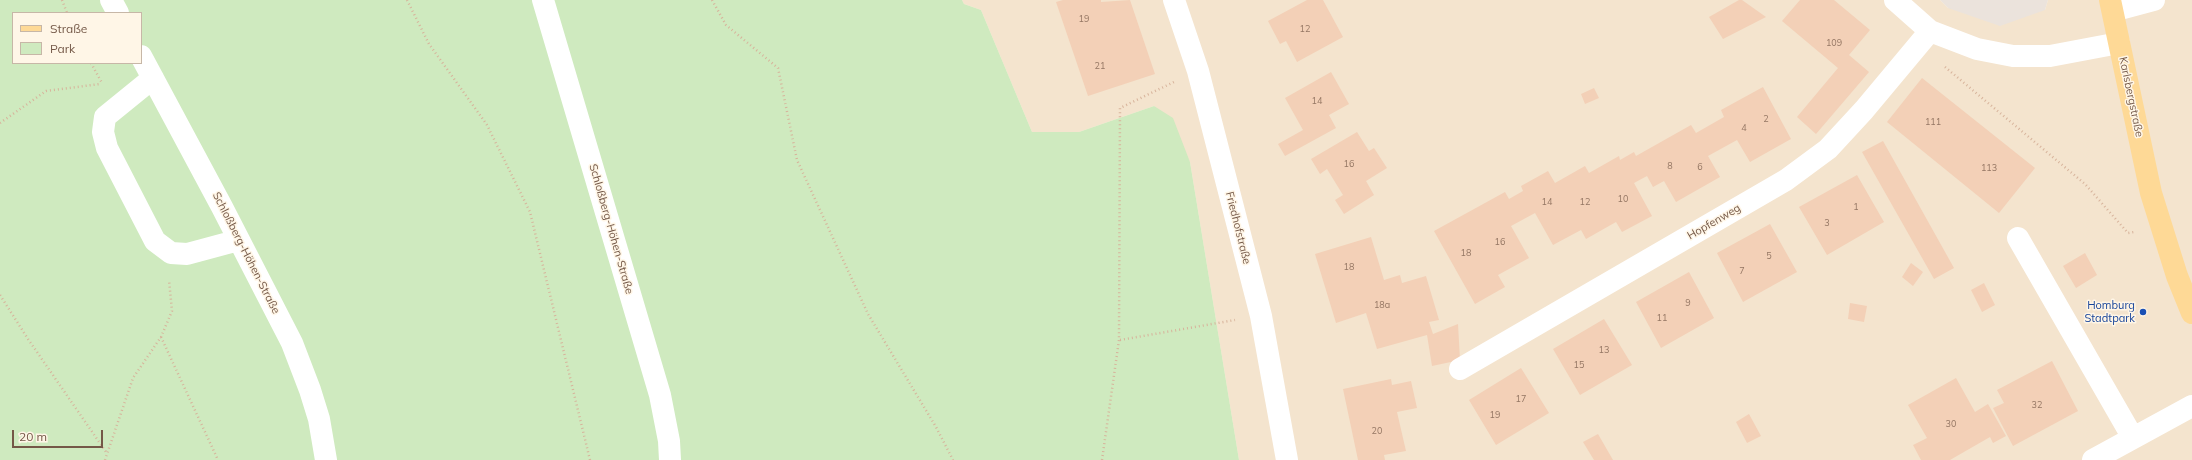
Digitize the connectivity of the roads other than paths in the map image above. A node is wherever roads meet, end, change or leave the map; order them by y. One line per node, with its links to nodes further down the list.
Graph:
1 (111, 0): 7 (street)
2 (543, 0): 19 (street, Schloßberg-Höhen-Straße)
3 (1174, 0): 20 (street, Friedhofstraße)
4 (1895, 0): 8 (street, Karlsbergstraße)
5 (2154, 0): 6 (street)
6 (2111, 6): 9 (main road)
7 (117, 12)
8 (1924, 38): 9 (street, Karlsbergstraße); 15 (street, Hopfenweg)
9 (2119, 43): 14 (main road, Karlsbergstraße)
10 (142, 58): 11 (street, Schloßberg-Höhen-Straße)
11 (153, 78): 13 (street, Schloßberg-Höhen-Straße); 13 (street)
12 (2018, 238): 17 (street)
13 (239, 240): 18 (street, Schloßberg-Höhen-Straße)
14 (2192, 313)
15 (1460, 369)
16 (2192, 406): 17 (street)
17 (2133, 438): 21 (street)
18 (326, 460)
19 (670, 460)
20 (1287, 460)
21 (2093, 460)

